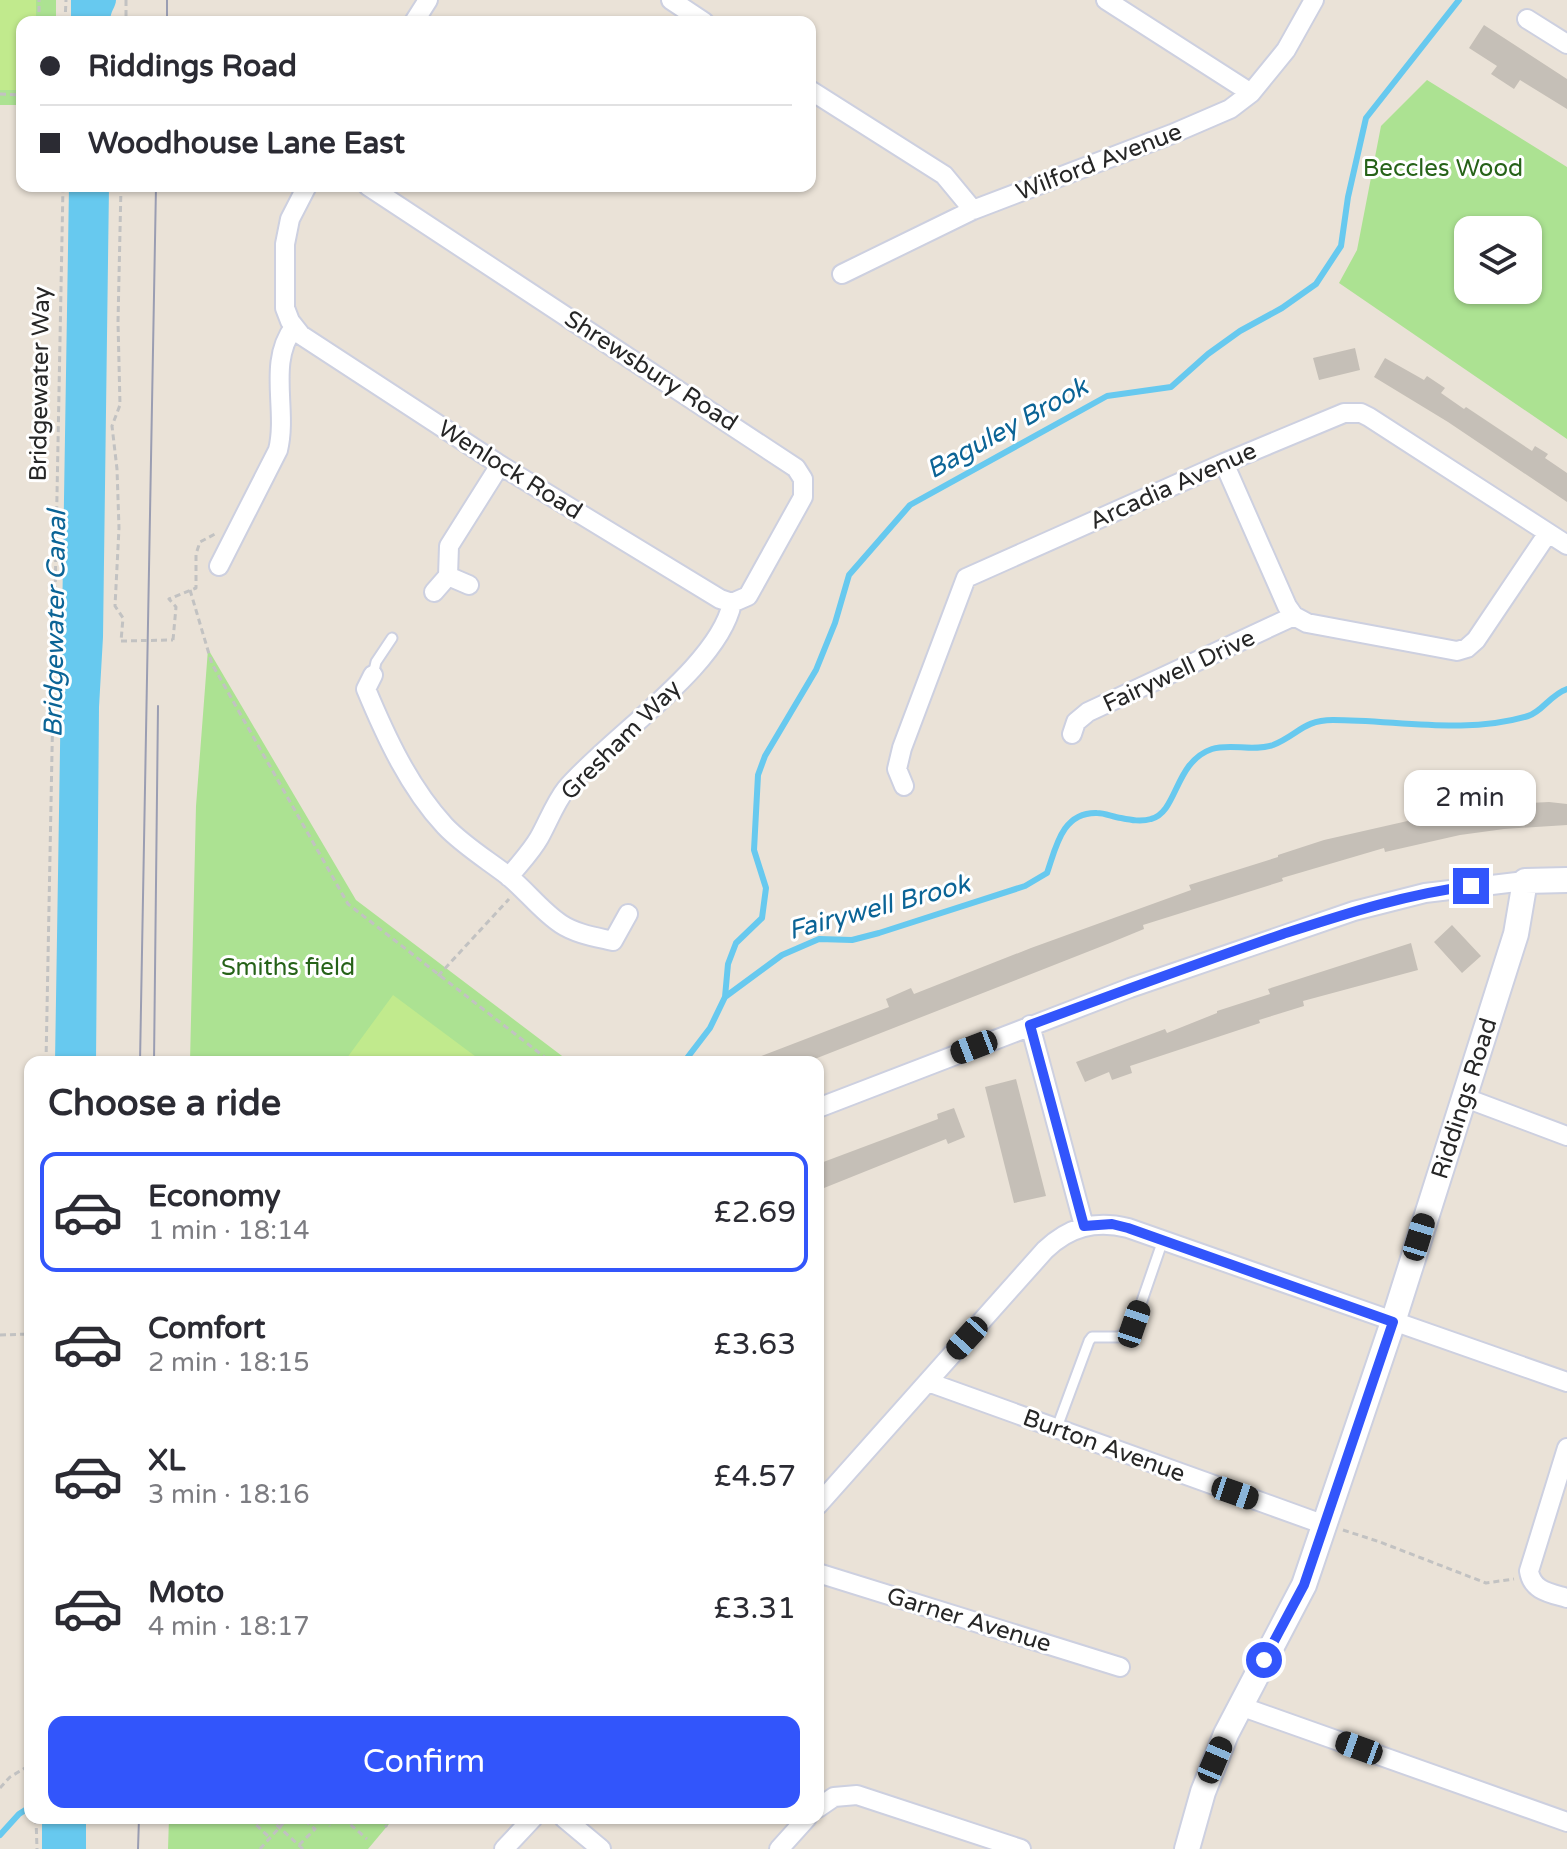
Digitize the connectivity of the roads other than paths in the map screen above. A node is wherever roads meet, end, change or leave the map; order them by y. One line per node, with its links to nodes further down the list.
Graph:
1 (671, 0): 4 (street)
2 (1106, 0): 7 (street)
3 (1314, 0): 7 (street, Wilford Avenue)
4 (695, 16)
5 (1527, 19): 6 (street)
6 (1567, 44)
7 (1251, 93): 11 (street, Wilford Avenue)
8 (816, 94): 11 (street)
9 (304, 192): 13 (street)
10 (377, 192): 22 (street, Shrewsbury Road)
11 (973, 210): 12 (street, Wilford Avenue)
12 (842, 274)
13 (294, 327): 15 (street, Wenlock Road); 18 (street)
14 (1224, 463): 16 (street, Arcadia Avenue); 23 (street); 27 (street, Arcadia Avenue)
15 (500, 465): 19 (street); 22 (street, Wenlock Road)
16 (1548, 533): 17 (street, Arcadia Avenue); 23 (street)
17 (1567, 545)
18 (219, 566)
19 (448, 576): 20 (street); 21 (street)
20 (469, 585)
21 (434, 592)
22 (732, 603): 30 (street, Gresham Way)
23 (1294, 616): 26 (street, Fairywell Drive)
24 (392, 638): 25 (lane)
25 (363, 683): 30 (street)
26 (1072, 734)
27 (904, 786)
28 (1567, 880): 29 (street)
29 (1525, 881): 32 (street); 33 (street, Riddings Road)
30 (515, 882): 31 (street)
31 (628, 914)
32 (1030, 1025): 34 (street); 36 (street)
33 (1463, 1097): 35 (street); 38 (street, Riddings Road)
34 (824, 1106)
35 (1567, 1136)
36 (1084, 1226): 37 (street); 39 (street)
37 (1163, 1240): 38 (street); 41 (lane)
38 (1393, 1322): 40 (street); 44 (street, Riddings Road)
39 (928, 1382): 41 (street, Burton Avenue); 43 (street)
40 (1567, 1382)
41 (1056, 1430): 44 (street, Burton Avenue)
42 (1567, 1448): 46 (street)
43 (824, 1498)
44 (1325, 1525): 48 (street, Riddings Road)
45 (824, 1575): 47 (street, Garner Avenue)
46 (1567, 1598)
47 (1120, 1667)
48 (1240, 1706): 50 (street); 58 (street, Riddings Road)
49 (824, 1804): 57 (street)
50 (1567, 1822)
51 (527, 1824): 54 (street)
52 (571, 1824): 55 (street)
53 (802, 1824): 56 (street)
54 (504, 1849)
55 (601, 1849)
56 (779, 1849)
57 (1021, 1849)
58 (1187, 1849)

